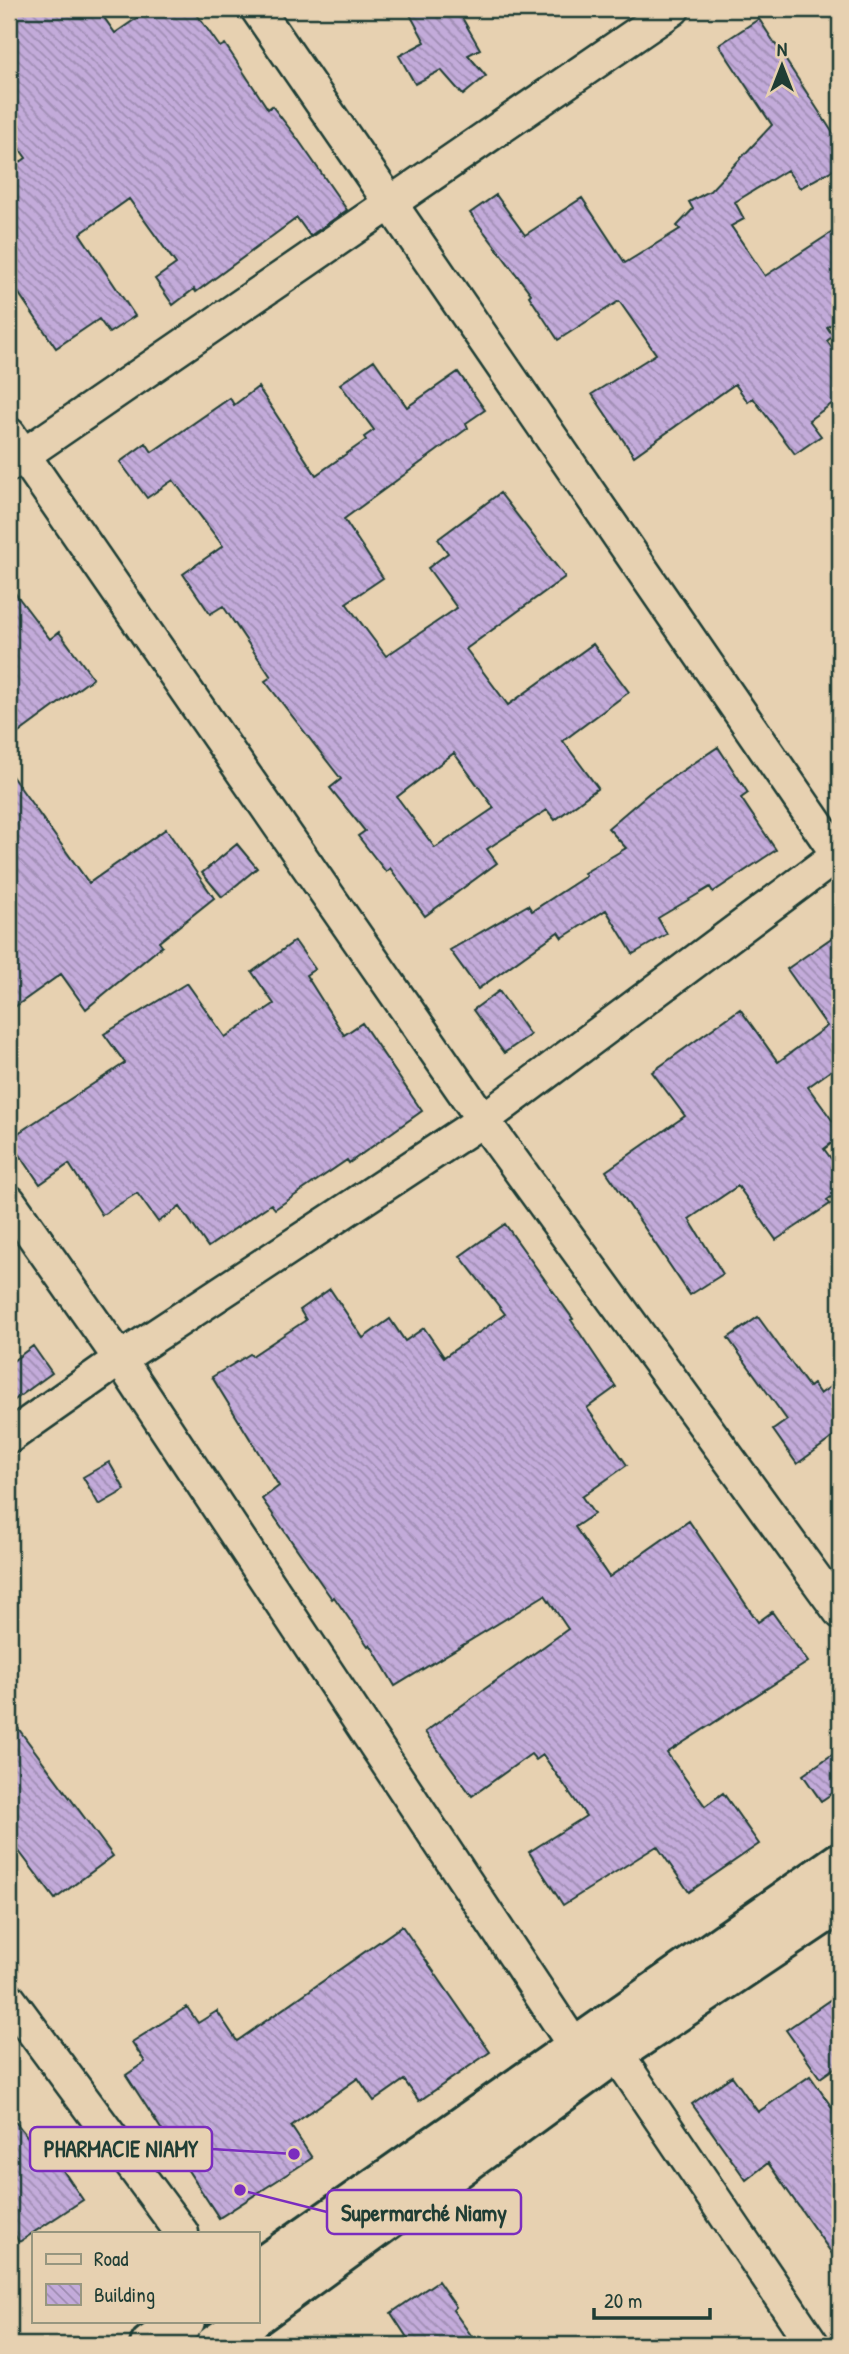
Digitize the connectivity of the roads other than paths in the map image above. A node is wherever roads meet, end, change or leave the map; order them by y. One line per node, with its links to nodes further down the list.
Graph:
1 (257, 9): 3 (street)
2 (673, 9): 3 (street)
3 (390, 200): 4 (street); 5 (street)
4 (13, 452): 6 (street)
5 (839, 855): 6 (street)
6 (483, 1120): 8 (street); 10 (street)
7 (9, 1201): 8 (street)
8 (120, 1359): 9 (street); 14 (street)
9 (9, 1437)
10 (840, 1612)
11 (840, 1862): 14 (street)
12 (840, 1903): 15 (street)
13 (9, 1999): 16 (street)
14 (575, 2047): 17 (street)
15 (616, 2053): 18 (street); 21 (street)
16 (181, 2232)
17 (259, 2269)
18 (259, 2320)
19 (184, 2322): 20 (street)
20 (150, 2345)
21 (813, 2345)

